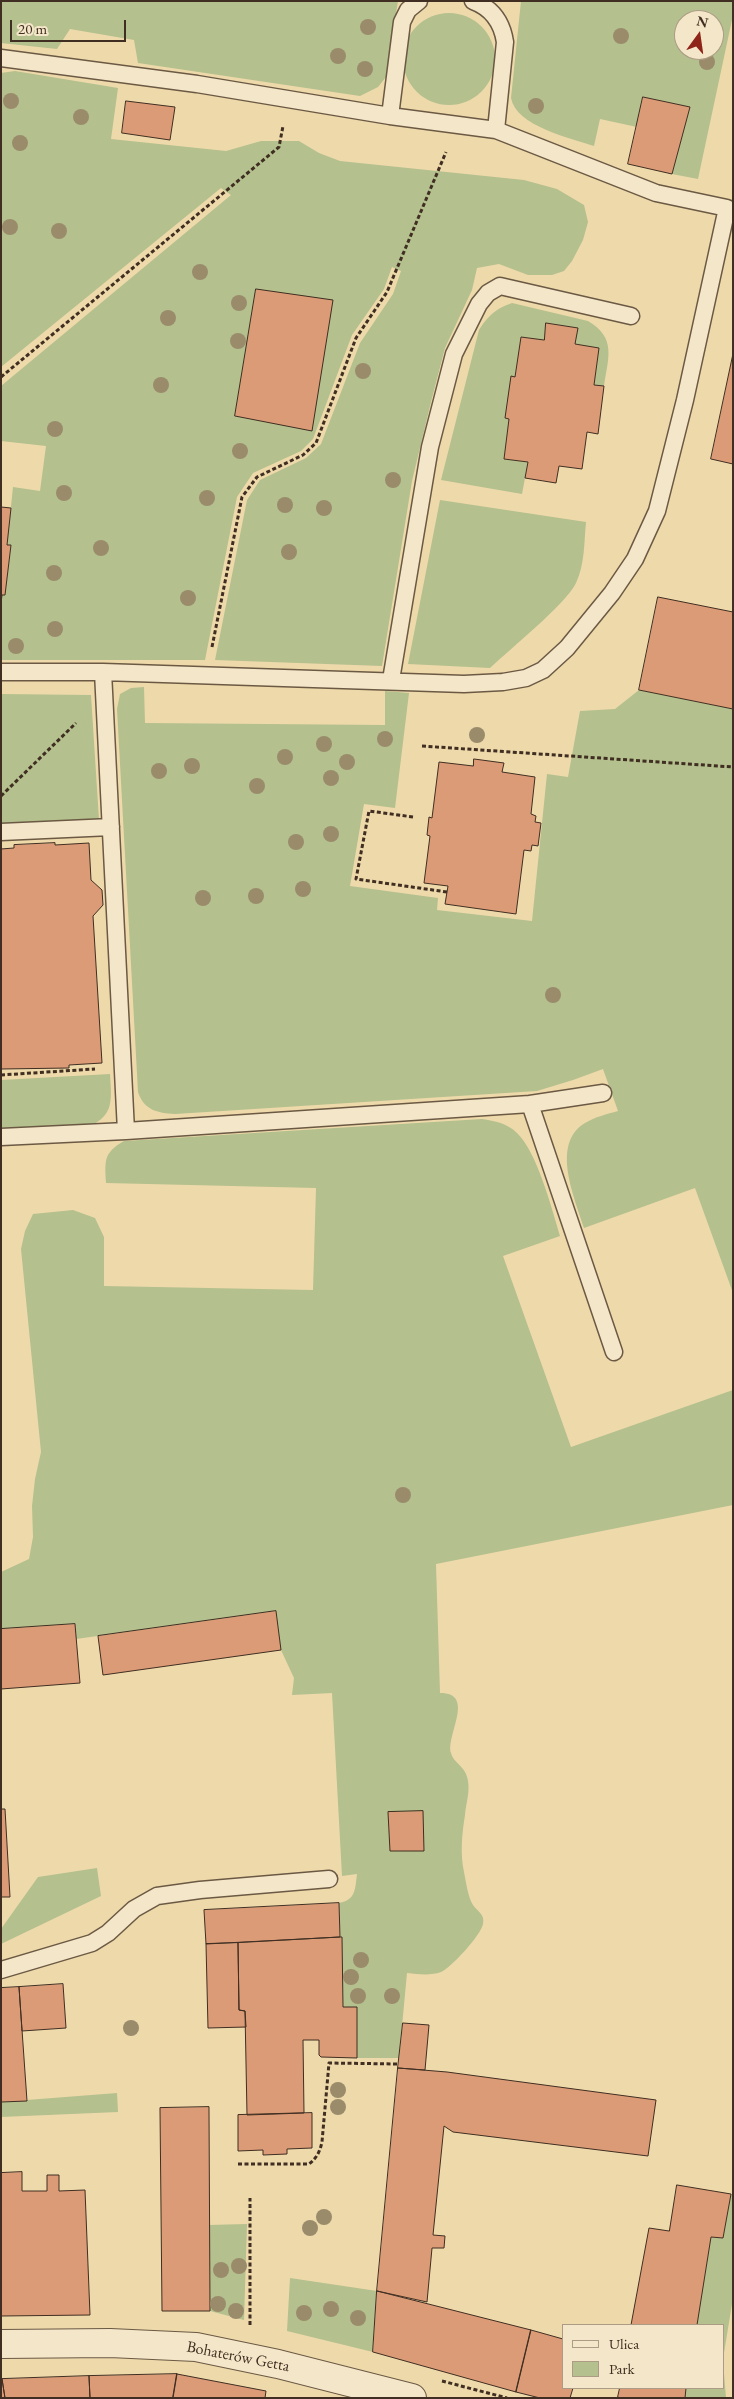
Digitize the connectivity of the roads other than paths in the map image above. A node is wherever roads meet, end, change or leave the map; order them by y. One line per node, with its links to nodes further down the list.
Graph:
1 (419, 1): 4 (lane)
2 (473, 1): 5 (lane)
3 (1, 58): 4 (lane)
4 (390, 116): 5 (lane)
5 (496, 130): 9 (lane)
6 (631, 316): 9 (lane)
7 (1, 672): 8 (lane)
8 (103, 672): 9 (lane); 10 (lane)
9 (391, 680)
10 (111, 827): 11 (lane); 14 (lane)
11 (1, 832)
12 (603, 1093): 13 (lane)
13 (530, 1104): 14 (lane); 16 (lane)
14 (126, 1131): 15 (lane)
15 (1, 1137)
16 (614, 1352)
17 (329, 1879): 18 (lane)
18 (1, 1970)
19 (1, 2344): 20 (street, Bohaterów Getta)
20 (412, 2398)

